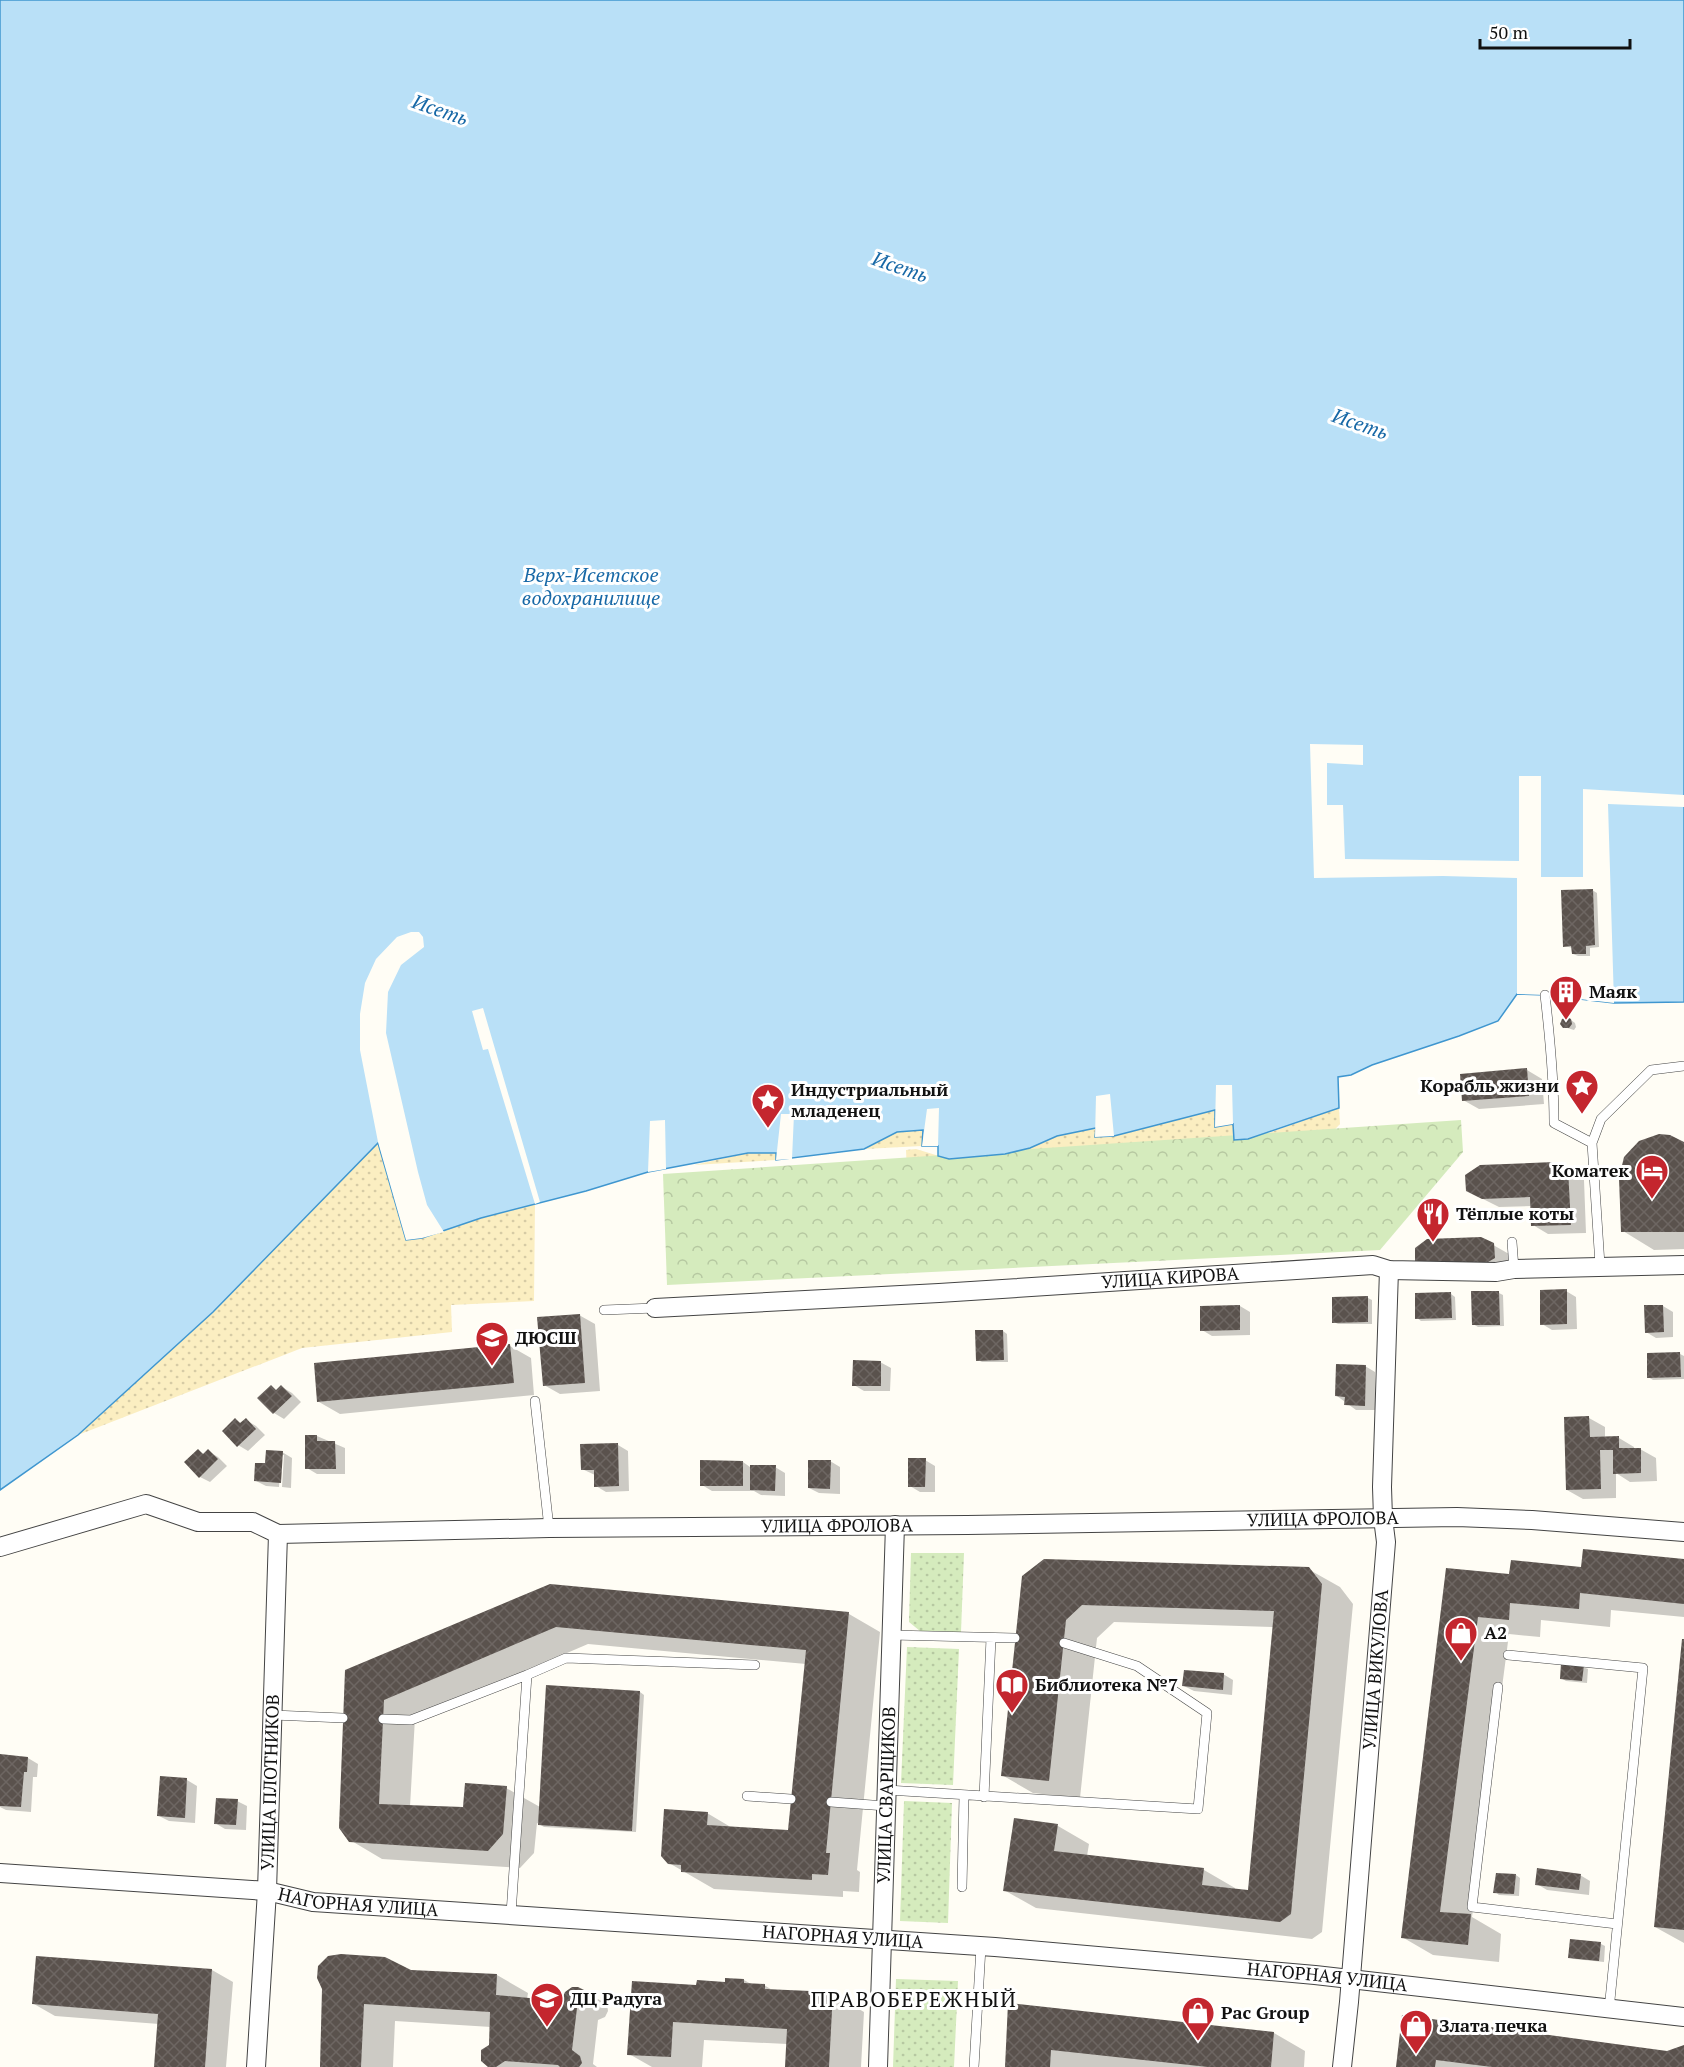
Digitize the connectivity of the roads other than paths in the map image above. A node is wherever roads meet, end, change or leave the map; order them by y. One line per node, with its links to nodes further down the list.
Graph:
1 (1545, 995): 3 (lane)
2 (1684, 1066): 3 (lane)
3 (1592, 1143): 5 (lane)
4 (1512, 1242): 7 (lane)
5 (1600, 1265): 6 (street, УЛИЦА КИРОВА); 7 (street, УЛИЦА КИРОВА)
6 (1684, 1265)
7 (1514, 1269): 8 (street, УЛИЦА КИРОВА)
8 (1389, 1270): 9 (street, УЛИЦА КИРОВА); 12 (street, УЛИЦА ВИКУЛОВА)
9 (655, 1308): 10 (lane)
10 (604, 1310)
11 (535, 1401): 14 (lane)
12 (1383, 1518): 13 (street, УЛИЦА ФРОЛОВА); 15 (street, УЛИЦА ФРОЛОВА); 42 (street, УЛИЦА ВИКУЛОВА)
13 (895, 1525): 14 (street, УЛИЦА ФРОЛОВА); 18 (street, УЛИЦА СВАРЩИКОВ)
14 (549, 1528): 16 (street, УЛИЦА ФРОЛОВА)
15 (1684, 1532)
16 (278, 1534): 17 (street, УЛИЦА ФРОЛОВА); 26 (street, УЛИЦА ПЛОТНИКОВ)
17 (0, 1547)
18 (892, 1635): 19 (lane); 32 (street, УЛИЦА СВАРЩИКОВ)
19 (990, 1638): 20 (lane); 31 (lane)
20 (1015, 1638)
21 (1064, 1642): 31 (lane)
22 (1508, 1655): 39 (lane)
23 (755, 1665): 24 (lane)
24 (527, 1675): 28 (lane); 38 (lane)
25 (1498, 1687): 39 (lane)
26 (273, 1715): 27 (lane); 37 (street, УЛИЦА ПЛОТНИКОВ)
27 (344, 1718)
28 (383, 1719)
29 (964, 1795): 31 (lane); 32 (lane); 36 (lane)
30 (747, 1796): 33 (lane)
31 (984, 1797)
32 (887, 1798): 34 (lane); 40 (street, УЛИЦА СВАРЩИКОВ)
33 (792, 1799)
34 (831, 1802)
35 (0, 1873): 37 (street, НАГОРНАЯ УЛИЦА)
36 (962, 1887)
37 (267, 1891): 38 (street, НАГОРНАЯ УЛИЦА); 45 (street, УЛИЦА ПЛОТНИКОВ)
38 (511, 1914): 40 (street, НАГОРНАЯ УЛИЦА)
39 (1617, 1924): 43 (lane)
40 (882, 1941): 41 (street, НАГОРНАЯ УЛИЦА); 46 (street, УЛИЦА СВАРЩИКОВ)
41 (981, 1947): 42 (street, НАГОРНАЯ УЛИЦА); 47 (lane)
42 (1351, 1978): 43 (street, НАГОРНАЯ УЛИЦА); 48 (street, УЛИЦА ВИКУЛОВА)
43 (1609, 2010): 44 (street, НАГОРНАЯ УЛИЦА)
44 (1684, 2017)
45 (256, 2067)
46 (878, 2067)
47 (974, 2067)
48 (1342, 2067)

